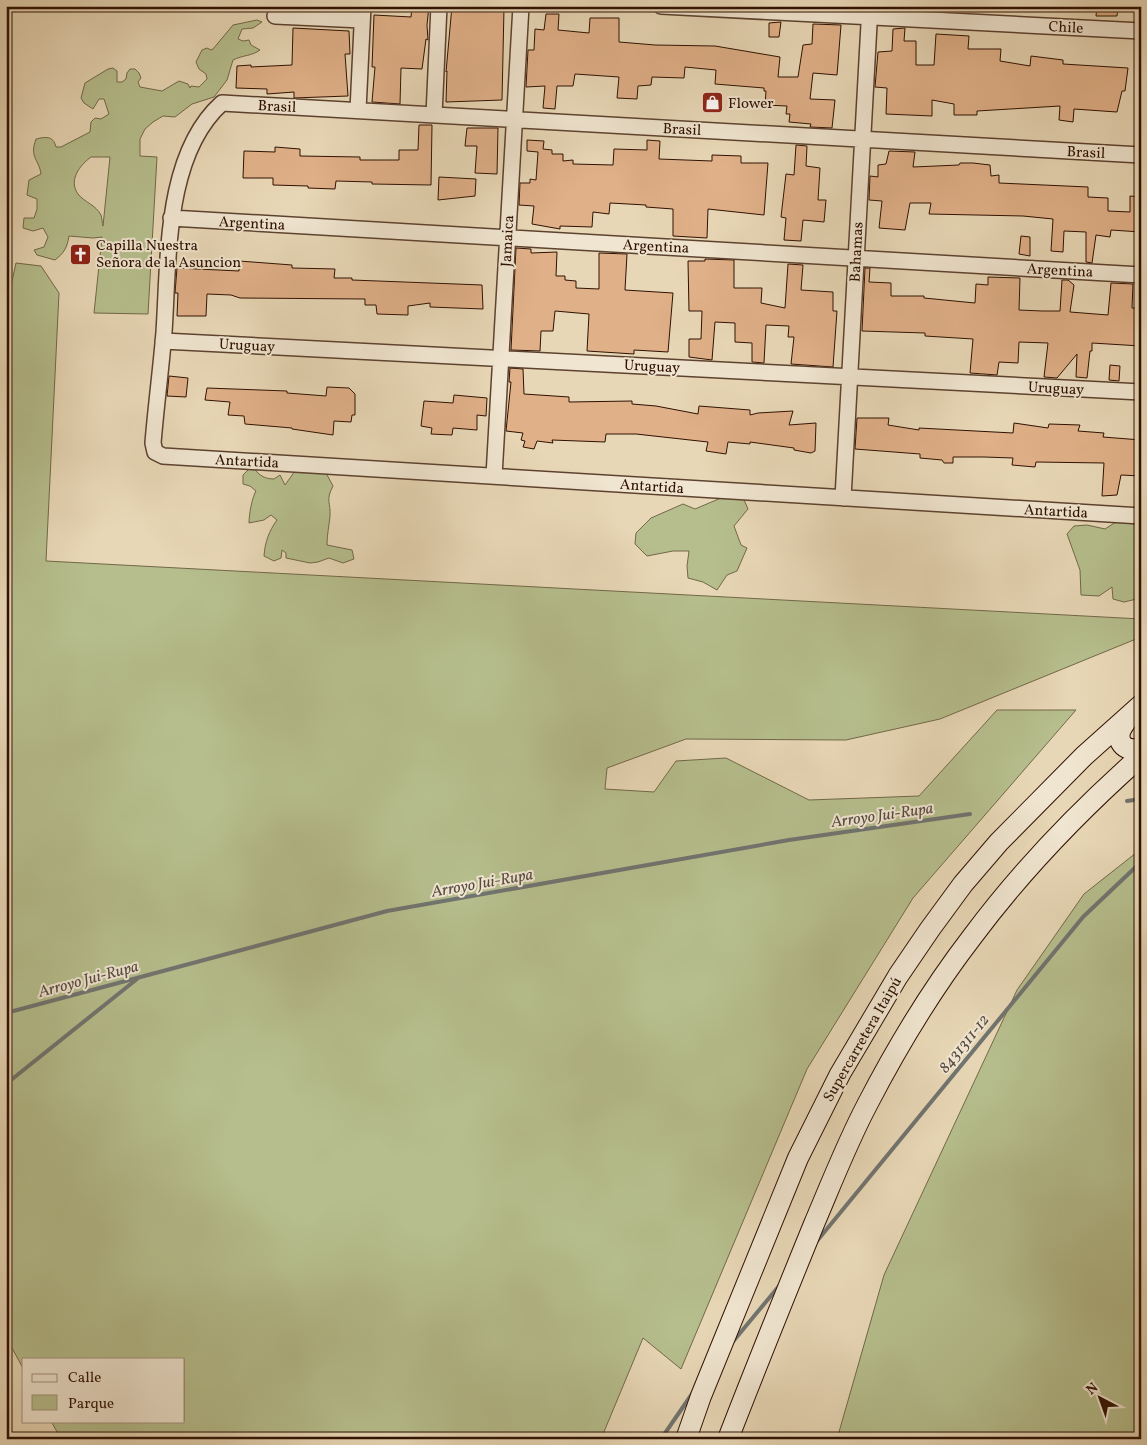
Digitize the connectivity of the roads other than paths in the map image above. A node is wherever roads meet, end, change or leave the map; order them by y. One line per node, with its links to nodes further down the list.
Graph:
1 (440, 6): 9 (street)
2 (521, 6): 10 (street, Jamaica)
3 (662, 6): 4 (street, Chile)
4 (869, 12): 7 (street, Chile); 11 (street, Bahamas)
5 (363, 13): 6 (street); 8 (street)
6 (275, 16)
7 (1141, 31)
8 (358, 110): 9 (street, Brasil); 13 (street, Brasil)
9 (434, 115): 10 (street, Brasil)
10 (514, 119): 11 (street, Brasil); 14 (street, Jamaica)
11 (862, 139): 12 (street, Brasil); 15 (street, Bahamas)
12 (1141, 155)
13 (171, 218): 14 (street, Argentina); 17 (street)
14 (508, 238): 15 (street, Argentina); 18 (street, Jamaica)
15 (856, 258): 16 (street, Argentina); 19 (street, Bahamas)
16 (1141, 275)
17 (163, 341): 18 (street, Uruguay); 21 (street, Antartida)
18 (500, 358): 19 (street, Uruguay); 21 (street, Jamaica)
19 (849, 377): 20 (street, Uruguay); 22 (street, Bahamas)
20 (1141, 392)
21 (494, 476): 22 (street, Antartida)
22 (843, 498): 23 (street, Antartida)
23 (1141, 516)
24 (1137, 708): 25 (street); 27 (street, Supercarretera Itaipú)
25 (1141, 748)
26 (1141, 756): 28 (street)
27 (686, 1439)
28 (728, 1439)

